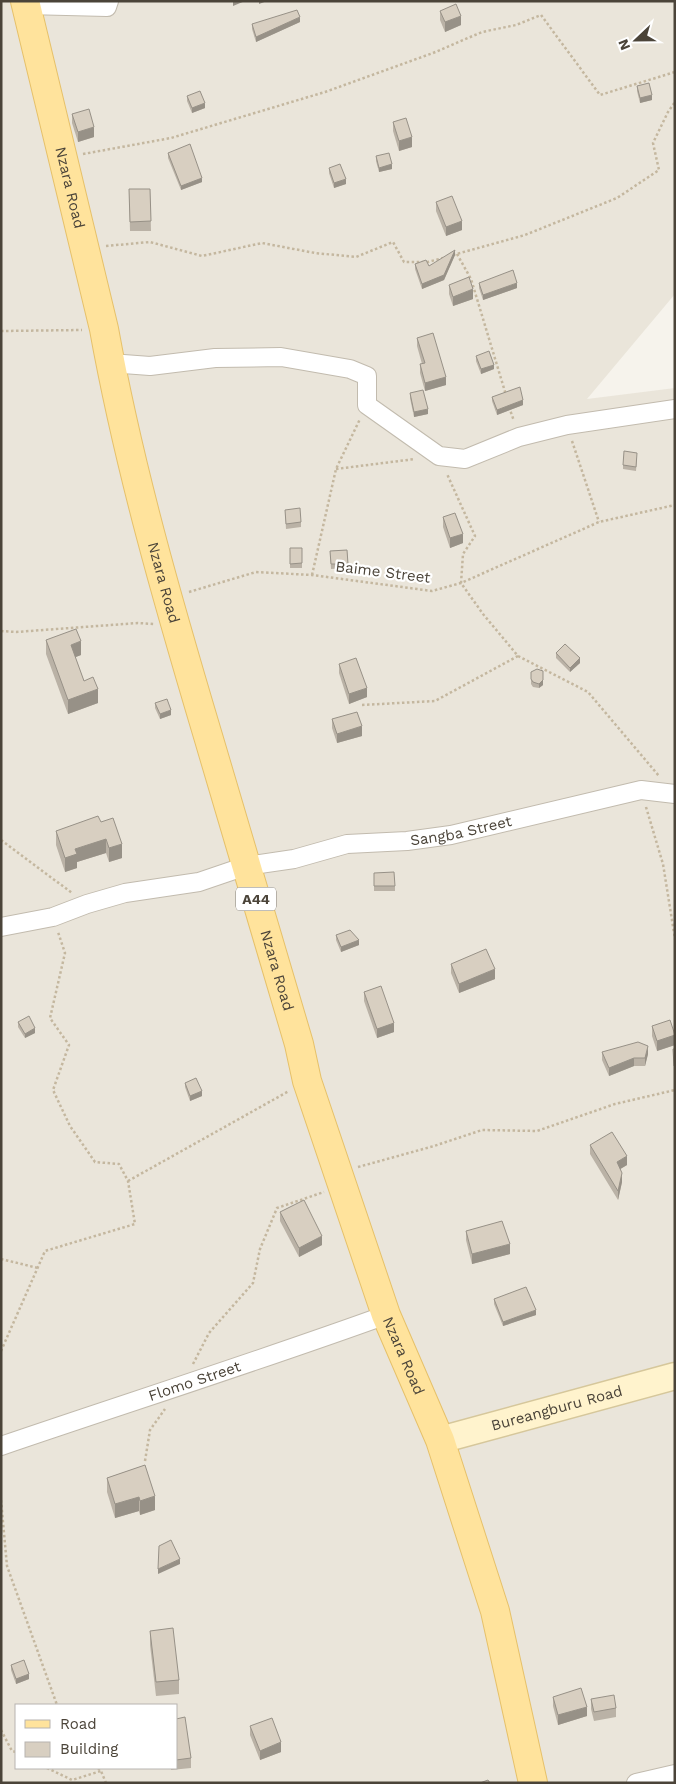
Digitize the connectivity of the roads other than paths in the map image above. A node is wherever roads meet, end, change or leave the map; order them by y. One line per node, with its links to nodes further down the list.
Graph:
1 (109, 1): 2 (street)
2 (26, 3): 3 (main road, Nzara Road / A44)
3 (110, 363): 4 (street); 6 (main road, Nzara Road / A44)
4 (675, 409)
5 (675, 794): 6 (street, Sangba Street)
6 (246, 866): 7 (street, Sangba Street); 8 (main road, Nzara Road / A44)
7 (1, 927)
8 (386, 1315): 10 (main road, Nzara Road / A44); 11 (street, Flomo Street)
9 (675, 1376): 10 (street, Bureangburu Road)
10 (440, 1440): 13 (main road, Nzara Road / A44)
11 (1, 1446)
12 (675, 1774): 14 (street)
13 (533, 1783)
14 (636, 1783)

